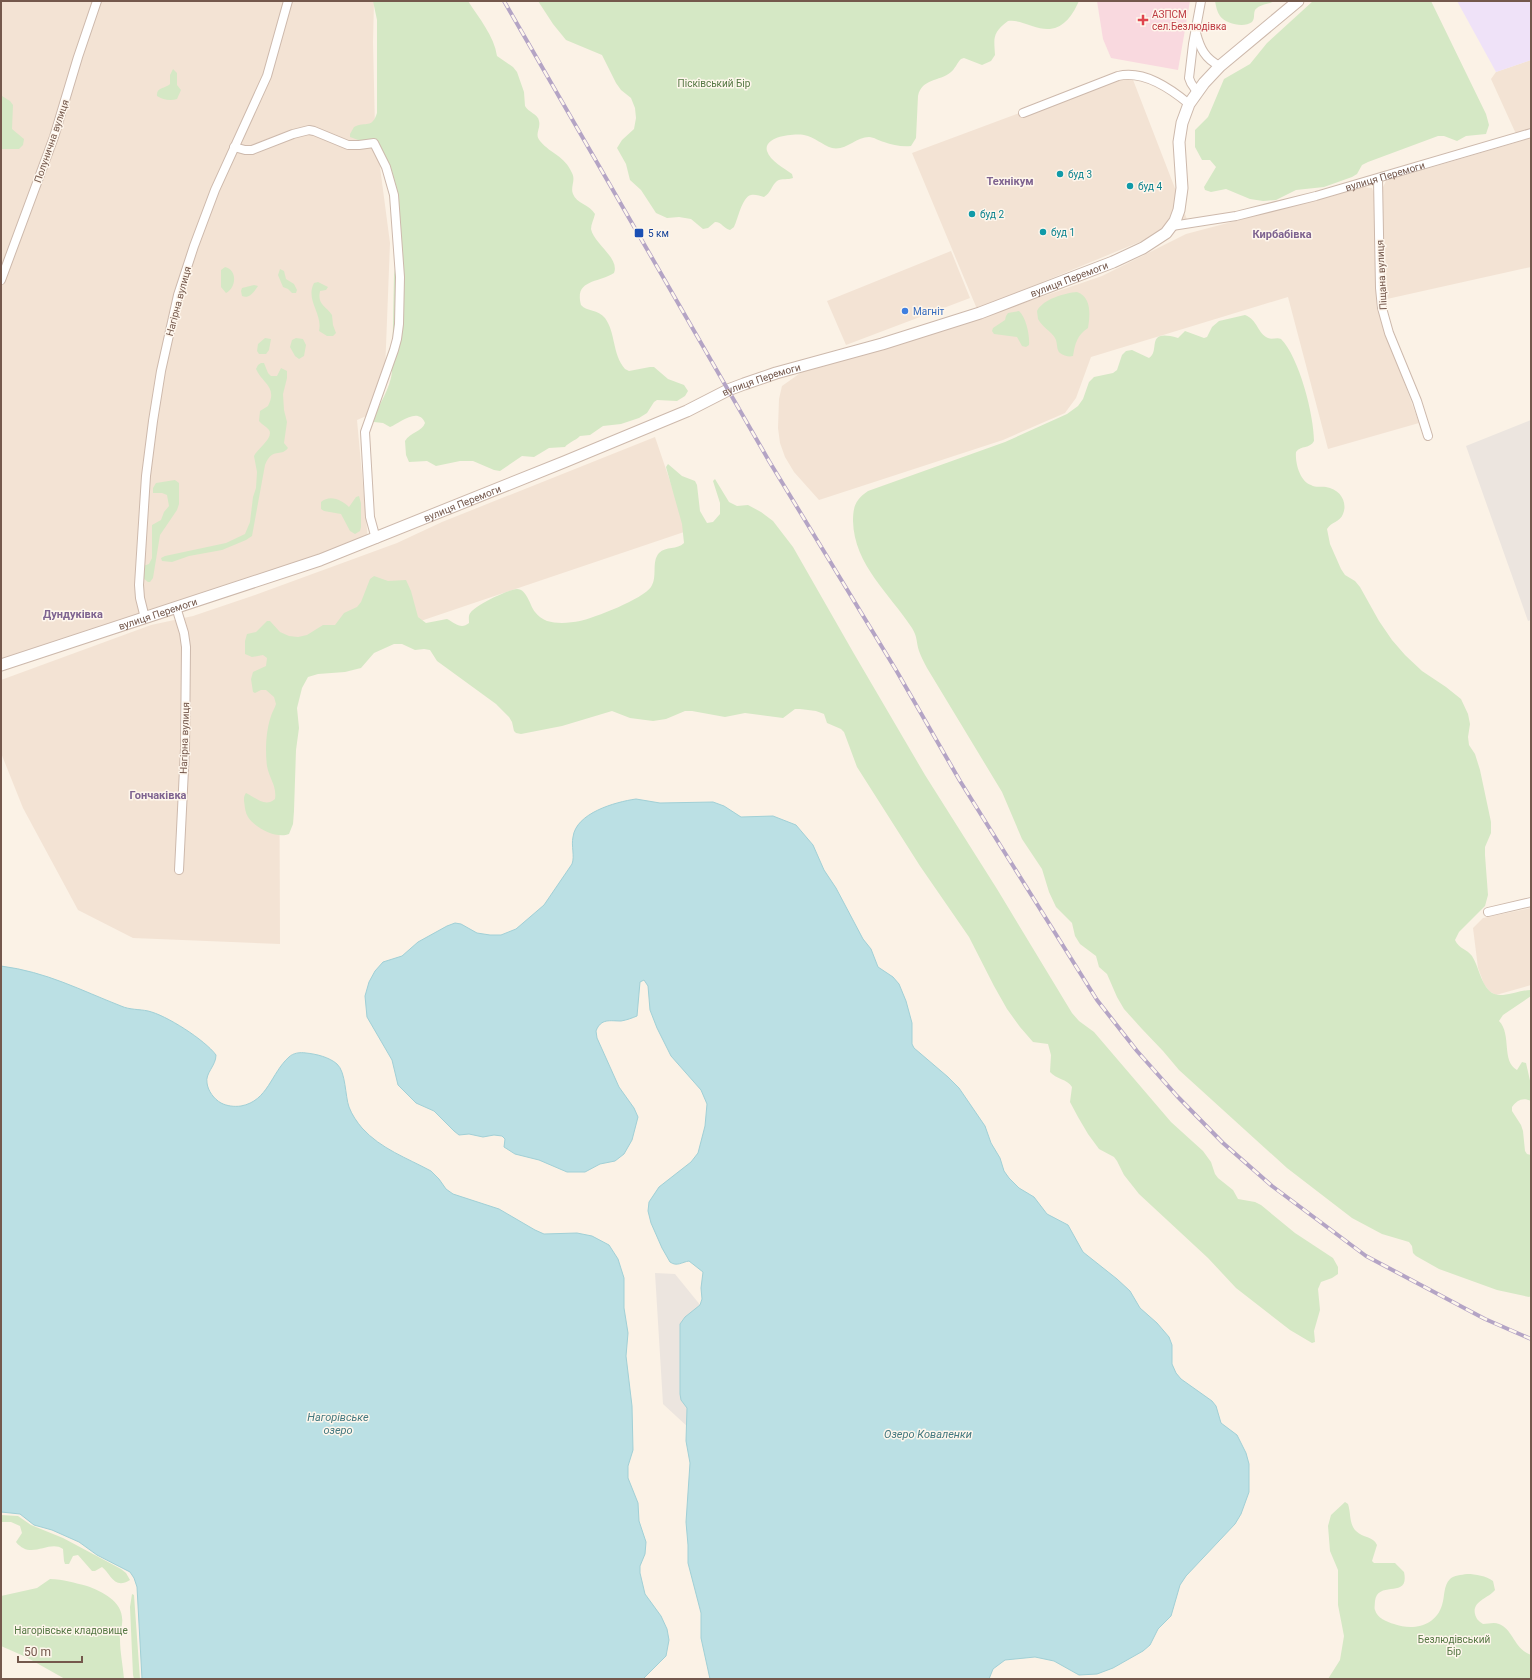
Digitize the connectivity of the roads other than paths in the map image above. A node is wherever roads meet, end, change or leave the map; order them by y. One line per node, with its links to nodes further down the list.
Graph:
1 (97, 1): 14 (street, Полунична вулиця)
2 (288, 1): 11 (street, Нагірна вулиця)
3 (1201, 1): 5 (street)
4 (1298, 1): 6 (street)
5 (1195, 31): 6 (street); 7 (street)
6 (1220, 66): 7 (street)
7 (1197, 92): 8 (street)
8 (1189, 104): 9 (street); 13 (street)
9 (1023, 113)
10 (1531, 133): 12 (street, вулиця Перемоги)
11 (234, 147): 16 (street); 18 (street, Нагірна вулиця)
12 (1378, 179): 13 (street, вулиця Перемоги); 15 (street, Піщана вулиця)
13 (1172, 226): 16 (street, вулиця Перемоги)
14 (1, 280)
15 (1428, 436)
16 (376, 539): 17 (street, вулиця Перемоги)
17 (176, 607): 18 (street, вулиця Перемоги); 20 (street, Нагірна вулиця)
18 (145, 618): 19 (street, вулиця Перемоги)
19 (1, 665)
20 (179, 870)
21 (1531, 902): 22 (street)
22 (1488, 912)

